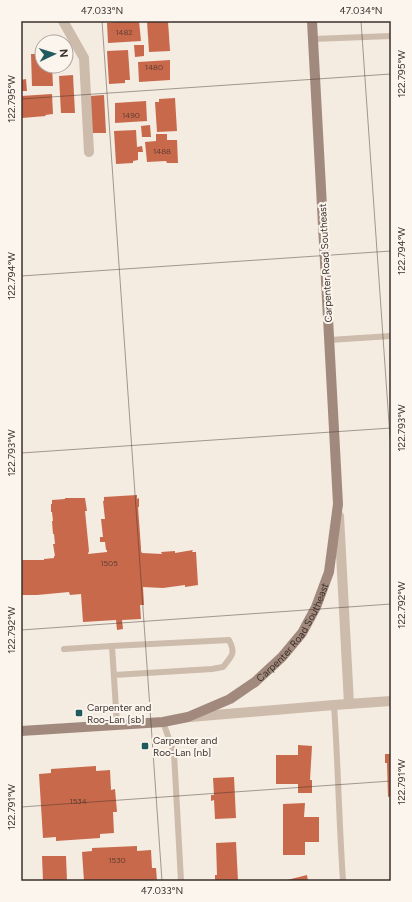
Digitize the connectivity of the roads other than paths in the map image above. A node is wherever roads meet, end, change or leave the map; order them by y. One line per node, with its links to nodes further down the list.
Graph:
1 (63, 21): 5 (street)
2 (312, 21): 4 (street, Carpenter Road Southeast)
3 (391, 36): 4 (lane)
4 (313, 39): 7 (street, Carpenter Road Southeast)
5 (89, 152)
6 (391, 336): 7 (lane)
7 (329, 340): 8 (street, Carpenter Road Southeast)
8 (338, 504): 13 (street, Carpenter Road Southeast); 15 (street, Carpenter Road Southeast)
9 (112, 646): 10 (lane); 11 (lane); 11 (lane)
10 (64, 649)
11 (114, 675): 17 (lane)
12 (391, 701): 13 (street, Carpenter Road Southeast)
13 (349, 704): 14 (street, Carpenter Road Southeast)
14 (334, 705): 15 (street, Carpenter Road Southeast); 20 (lane)
15 (188, 717): 16 (street, Carpenter Road Southeast)
16 (163, 722): 17 (street, Carpenter Road Southeast); 19 (lane)
17 (116, 725): 18 (street, Carpenter Road Southeast)
18 (21, 731)
19 (181, 881)
20 (343, 881)

